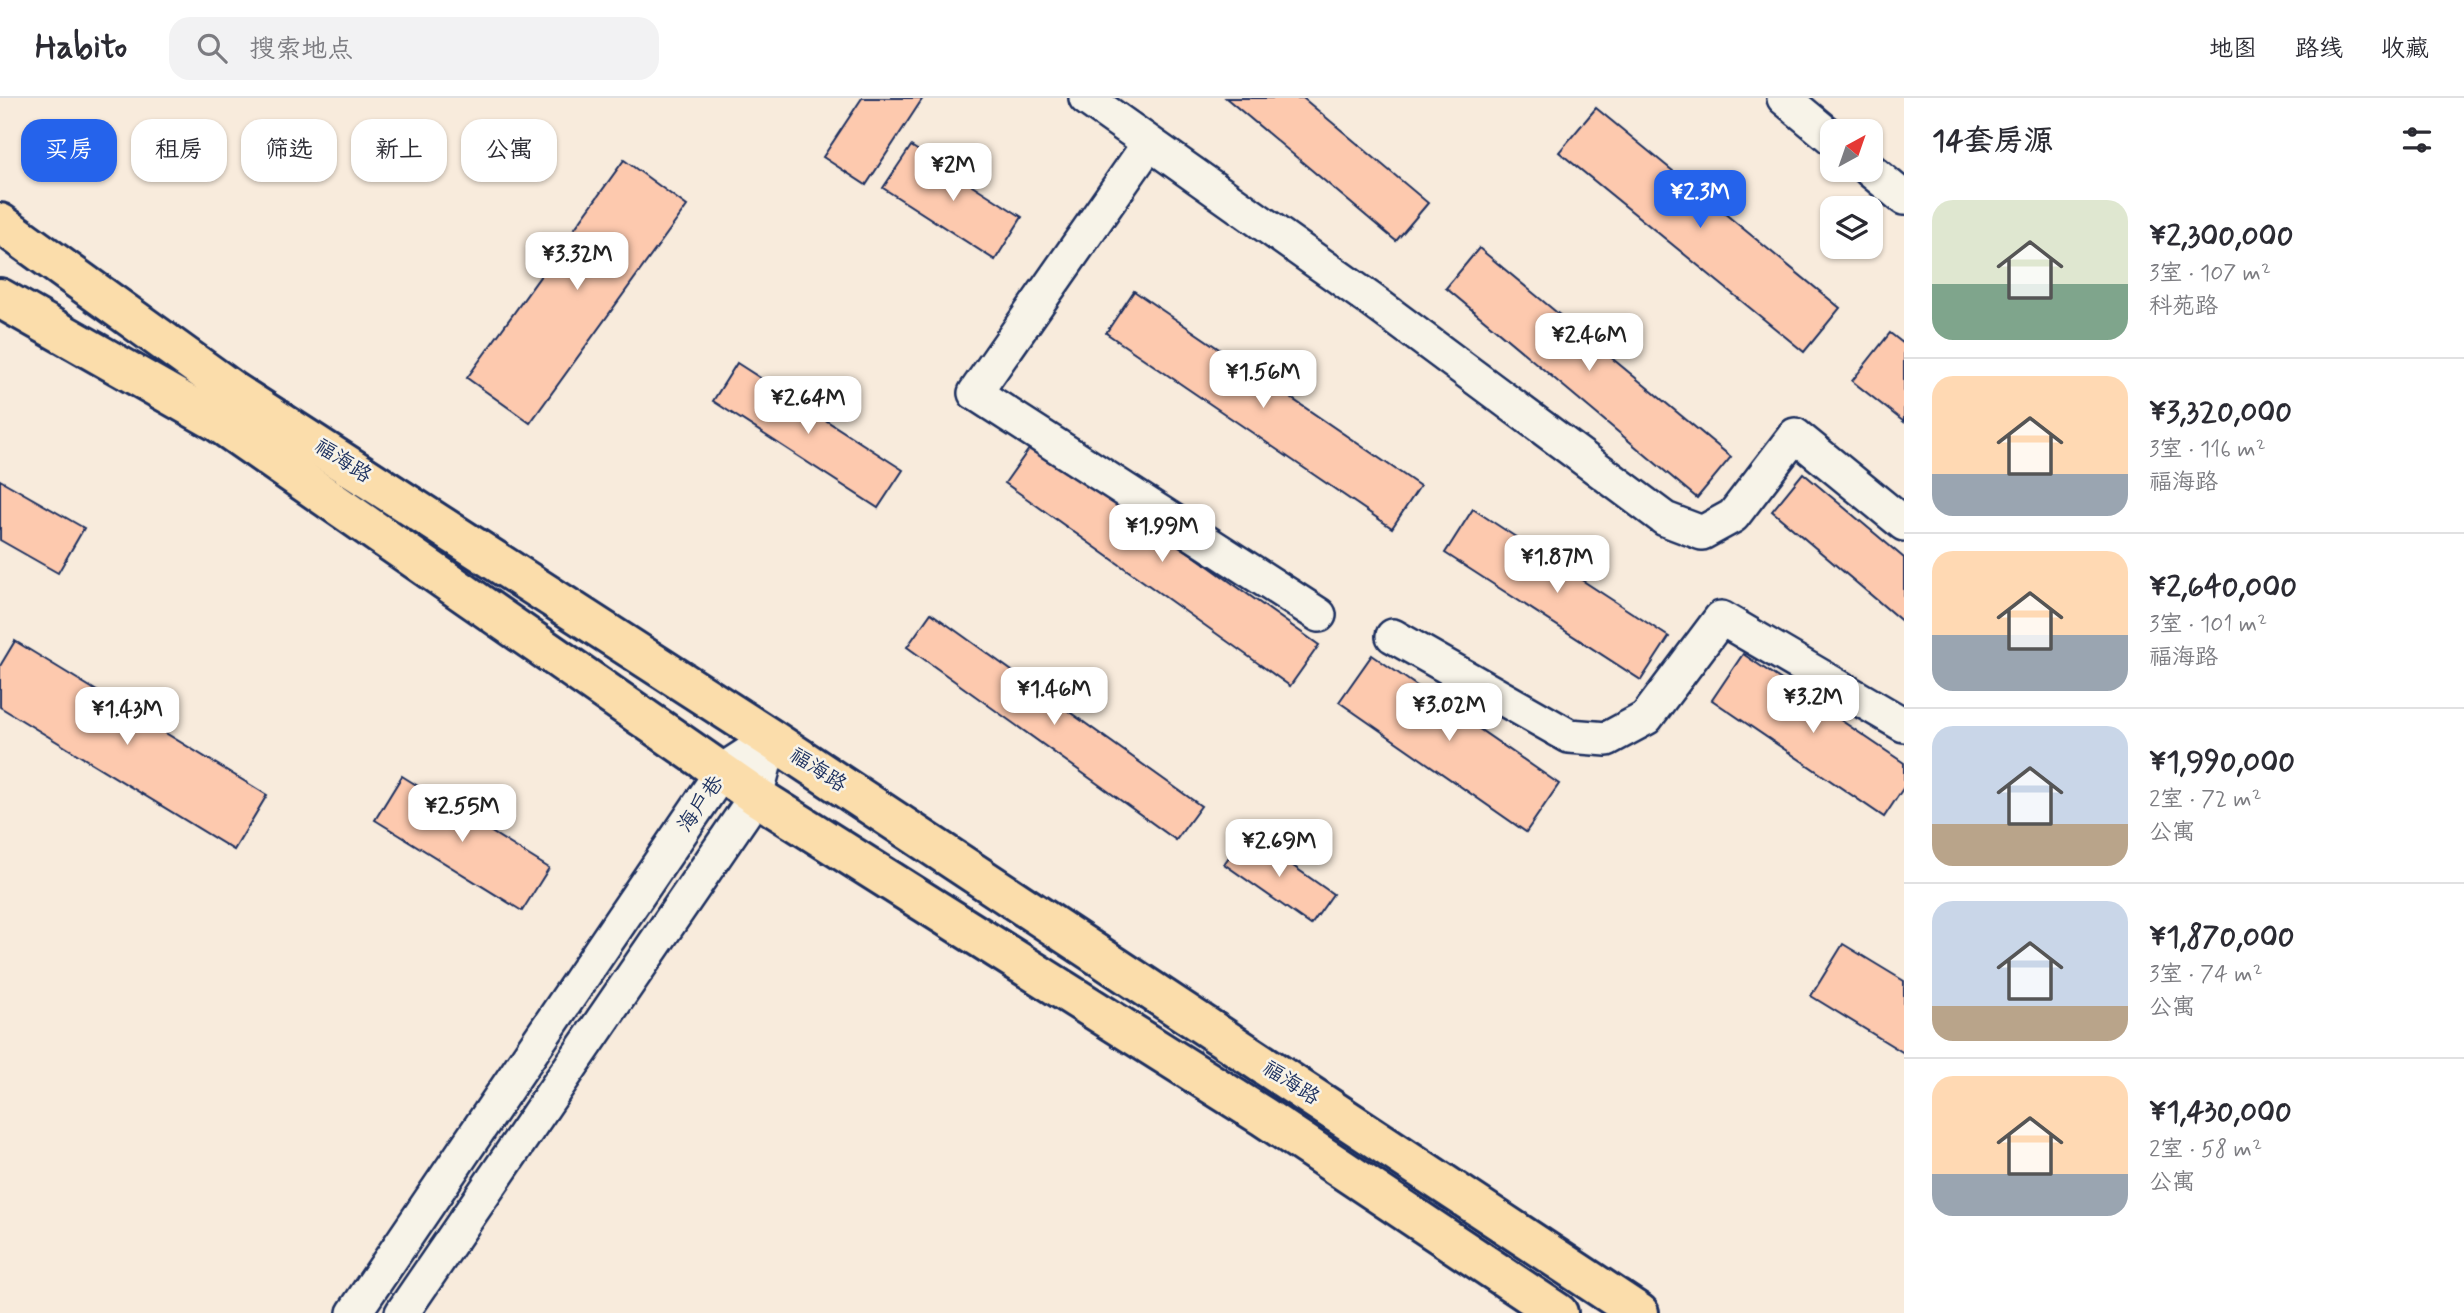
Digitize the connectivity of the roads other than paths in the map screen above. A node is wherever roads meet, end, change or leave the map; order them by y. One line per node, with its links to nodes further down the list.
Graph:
1 (1086, 98): 4 (street)
2 (1784, 98): 3 (street)
3 (1820, 128)
4 (1148, 145): 9 (street); 10 (street)
5 (1883, 181): 6 (street)
6 (1904, 198)
7 (0, 223): 13 (main road, 福海路)
8 (0, 298): 14 (main road, 福海路)
9 (1904, 524)
10 (1320, 615)
11 (1393, 636): 12 (street)
12 (1904, 725)
13 (771, 738): 14 (street, 海户巷); 15 (street, 海户巷); 19 (main road, 福海路)
14 (723, 770): 15 (main road, 福海路); 16 (street, 海户巷)
15 (756, 796): 17 (street, 海户巷); 18 (main road, 福海路)
16 (354, 1313)
17 (402, 1313)
18 (1558, 1313)
19 (1639, 1313)

